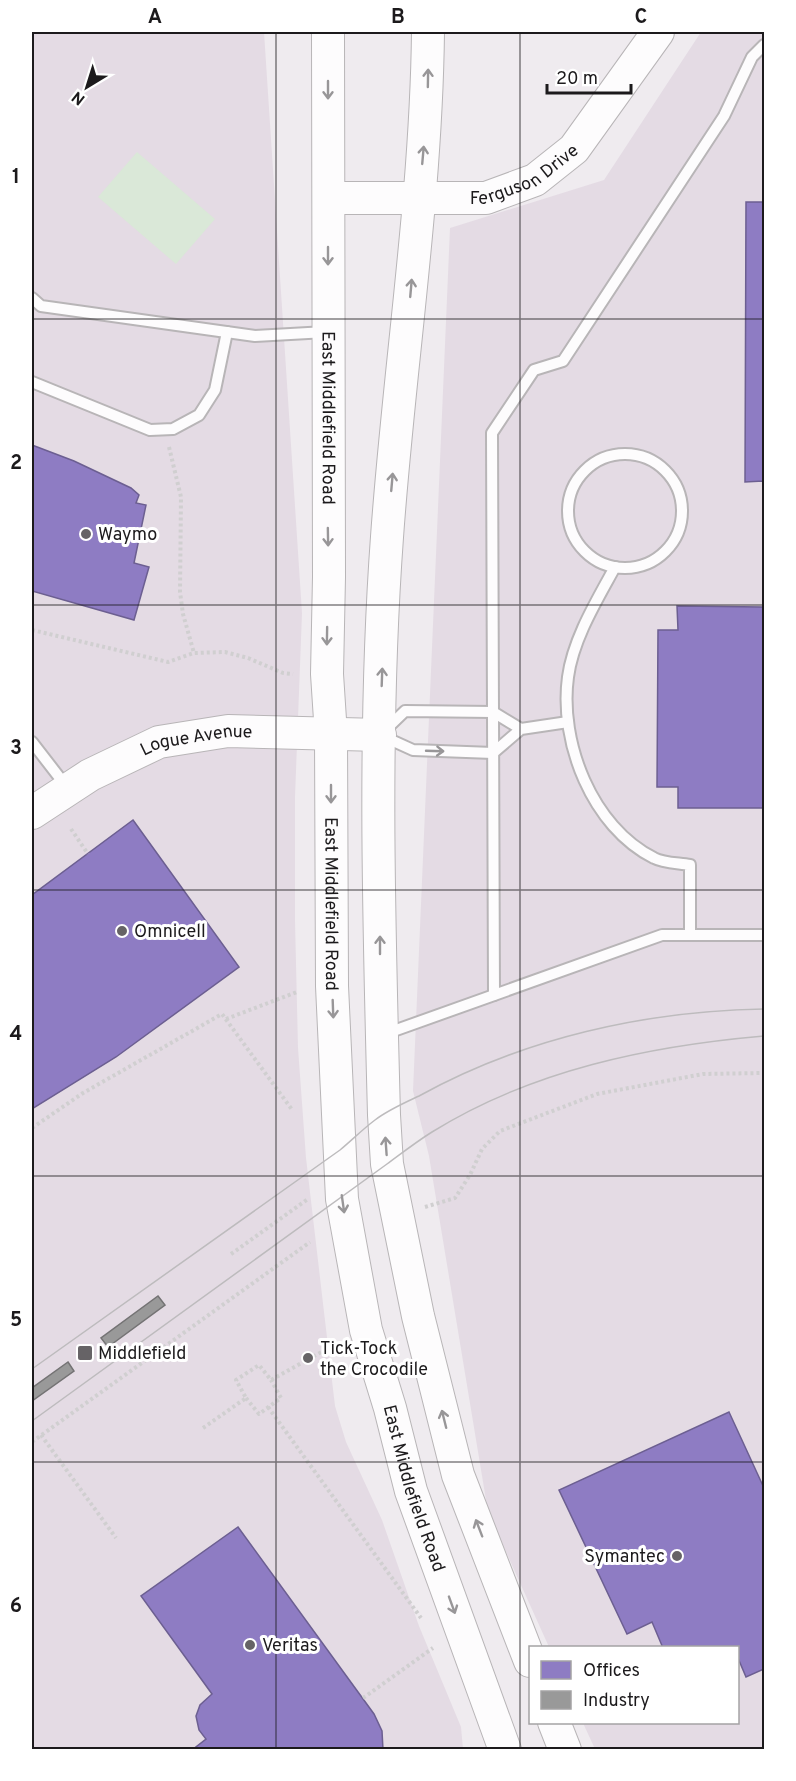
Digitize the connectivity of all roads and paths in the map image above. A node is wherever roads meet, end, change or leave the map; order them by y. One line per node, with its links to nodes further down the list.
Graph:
1 (328, 32): 5 (main road, East Middlefield Road, one-way to 5)
2 (428, 32): 6 (main road, one-way to 2)
3 (658, 32): 6 (main road, Ferguson Drive)
4 (765, 45): 16 (lane)
5 (329, 198): 6 (main road, Ferguson Drive); 9 (main road, East Middlefield Road, one-way to 9)
6 (419, 198): 20 (main road, one-way to 6)
7 (32, 298): 8 (lane)
8 (227, 332): 9 (lane); 11 (lane)
9 (328, 332): 19 (main road, East Middlefield Road, one-way to 19)
10 (32, 382): 11 (lane)
11 (164, 430): 14 (path)
12 (615, 567): 12 (lane); 17 (lane)
13 (32, 630): 14 (path)
14 (194, 653): 15 (path)
15 (293, 674)
16 (493, 712): 18 (lane); 20 (lane); 22 (lane)
17 (568, 723): 18 (lane); 27 (lane)
18 (520, 729): 22 (lane)
19 (332, 735): 20 (main road, Logue Avenue); 23 (main road, Logue Avenue); 48 (main road, East Middlefield Road, one-way to 48)
20 (380, 735): 22 (lane, one-way to 22); 32 (main road, one-way to 20)
21 (32, 742): 23 (lane)
22 (493, 753): 30 (lane)
23 (68, 789): 24 (main road, Logue Avenue)
24 (32, 813)
25 (71, 829): 26 (path)
26 (88, 854)
27 (690, 935): 28 (lane); 30 (lane)
28 (765, 935)
29 (297, 992): 31 (path)
30 (494, 995): 32 (lane)
31 (226, 1019): 34 (path); 35 (path)
32 (382, 1035): 37 (main road, one-way to 32)
33 (765, 1073): 37 (path)
34 (293, 1111)
35 (32, 1128)
36 (308, 1199): 39 (path)
37 (398, 1215): 47 (main road, one-way to 37)
38 (310, 1242): 45 (path)
39 (231, 1254)
40 (325, 1350): 41 (path)
41 (271, 1380): 42 (path); 43 (path)
42 (246, 1398): 43 (path); 44 (path)
43 (268, 1407): 50 (path)
44 (203, 1428)
45 (41, 1435): 46 (path); 49 (path)
46 (32, 1442)
47 (458, 1475): 48 (main road); 52 (main road, one-way to 47)
48 (411, 1491): 55 (main road, East Middlefield Road, one-way to 55)
49 (116, 1538)
50 (421, 1618)
51 (433, 1648): 53 (path)
52 (529, 1656)
53 (363, 1698)
54 (555, 1724): 56 (main road)
55 (505, 1749)
56 (565, 1749)

